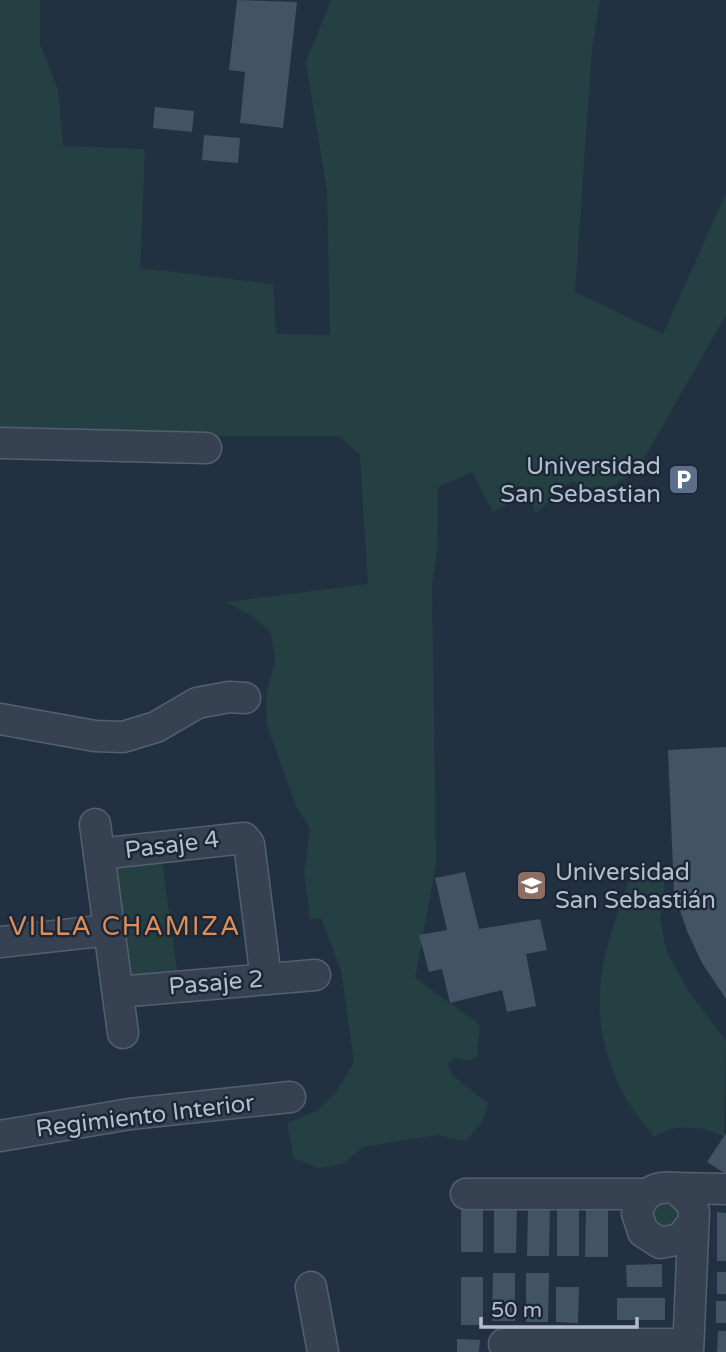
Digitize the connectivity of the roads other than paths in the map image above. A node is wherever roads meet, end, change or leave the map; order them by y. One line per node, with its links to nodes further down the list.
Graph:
1 (0, 443): 2 (street)
2 (206, 448)
3 (246, 698): 4 (street)
4 (0, 719)
5 (95, 824): 6 (street)
6 (99, 854): 7 (street); 10 (street, Pasaje 4)
7 (109, 930): 8 (street); 11 (street)
8 (0, 942)
9 (315, 975): 10 (street, Pasaje 2)
10 (266, 979): 11 (street, Pasaje 2)
11 (118, 992): 12 (street)
12 (123, 1033)
13 (290, 1097): 14 (street, Regimiento Interior)
14 (0, 1136)
15 (675, 1188): 16 (street); 18 (street); 19 (street)
16 (726, 1189)
17 (466, 1194): 18 (street)
18 (646, 1194): 20 (street)
19 (693, 1223): 20 (street); 21 (street)
20 (660, 1243): 21 (street)
21 (689, 1282): 24 (street)
22 (311, 1287): 25 (street)
23 (504, 1344): 24 (street)
24 (688, 1348)
25 (323, 1352)

